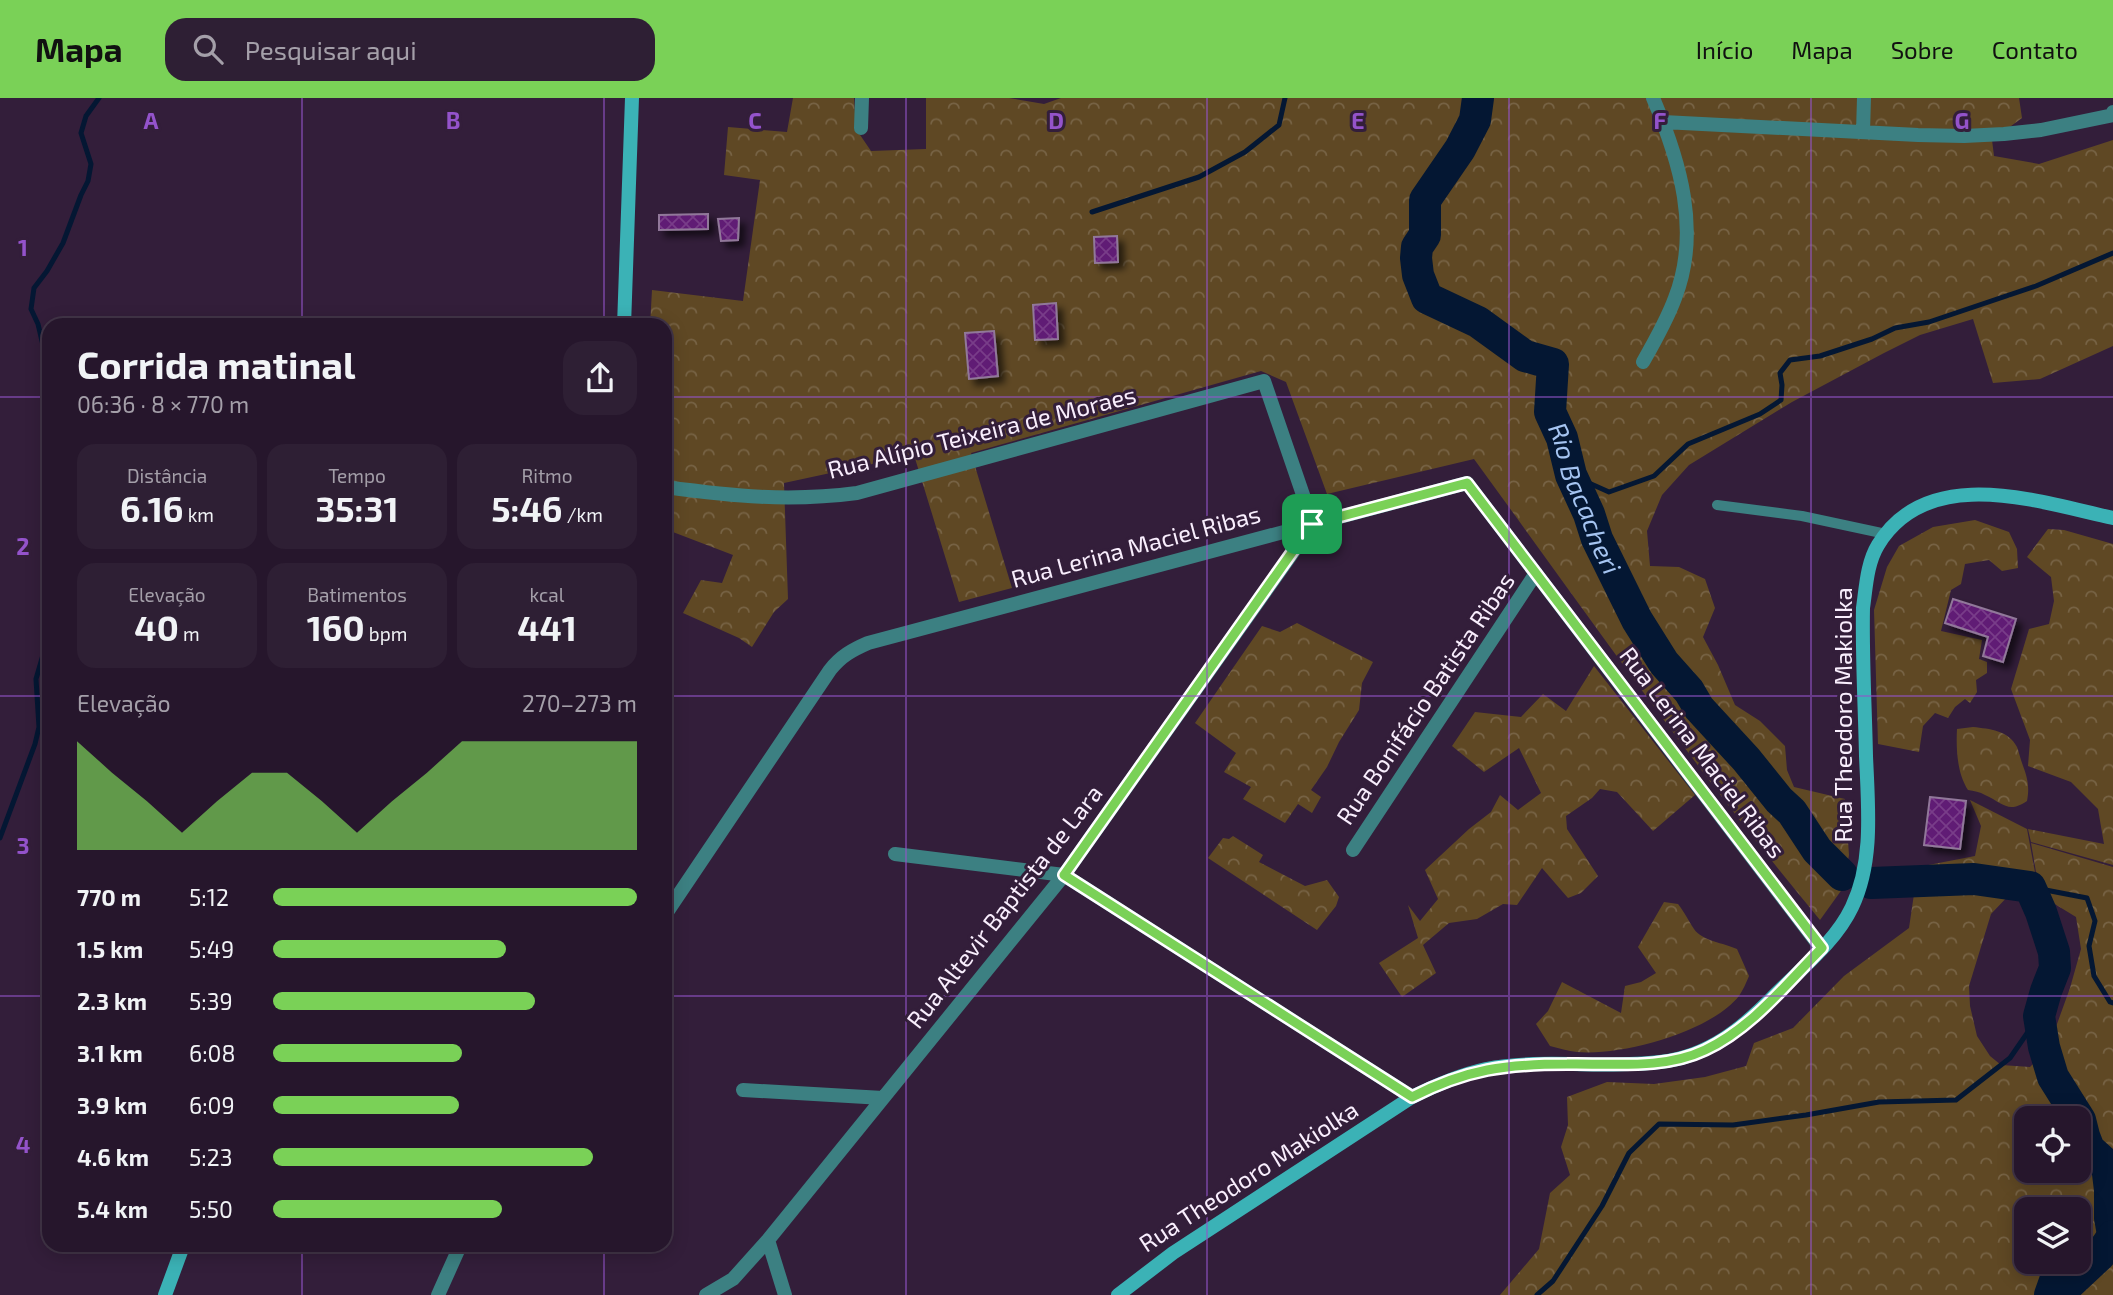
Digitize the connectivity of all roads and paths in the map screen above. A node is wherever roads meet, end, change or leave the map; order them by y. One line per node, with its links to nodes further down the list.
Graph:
1 (632, 98): 9 (main road)
2 (862, 98): 7 (street)
3 (1653, 98): 6 (street)
4 (1864, 98): 8 (street)
5 (2113, 114): 8 (street)
6 (1663, 122): 8 (street); 10 (street)
7 (861, 128)
8 (1863, 132)
9 (624, 318)
10 (1643, 362)
11 (672, 488): 14 (street, Rua Alípio Teixeira de Moraes)
12 (1717, 505): 15 (lane)
13 (2113, 518): 15 (main road, Rua Theodoro Makiolka)
14 (1312, 524): 16 (street, Rua Lerina Maciel Ribas); 19 (street, Rua Altevir Baptista de Lara); 20 (street, Rua Lerina Maciel Ribas)
15 (1886, 534): 21 (main road, Rua Theodoro Makiolka)
16 (1536, 573): 17 (street, Rua Bonifácio Batista Ribas); 21 (street, Rua Lerina Maciel Ribas)
17 (1353, 850)
18 (895, 855): 19 (street)
19 (1064, 875): 23 (street); 24 (street, Rua Altevir Baptista de Lara)
20 (672, 905)
21 (1822, 948): 23 (main road, Rua Theodoro Makiolka)
22 (743, 1090): 24 (street)
23 (1412, 1097): 32 (main road, Rua Theodoro Makiolka)
24 (883, 1098): 25 (street, Rua Altevir Baptista de Lara)
25 (768, 1240): 30 (street, Rua Altevir Baptista de Lara); 31 (street)
26 (181, 1252): 28 (main road)
27 (457, 1252): 29 (street)
28 (165, 1295)
29 (438, 1295)
30 (706, 1295)
31 (785, 1295)
32 (1118, 1295)

